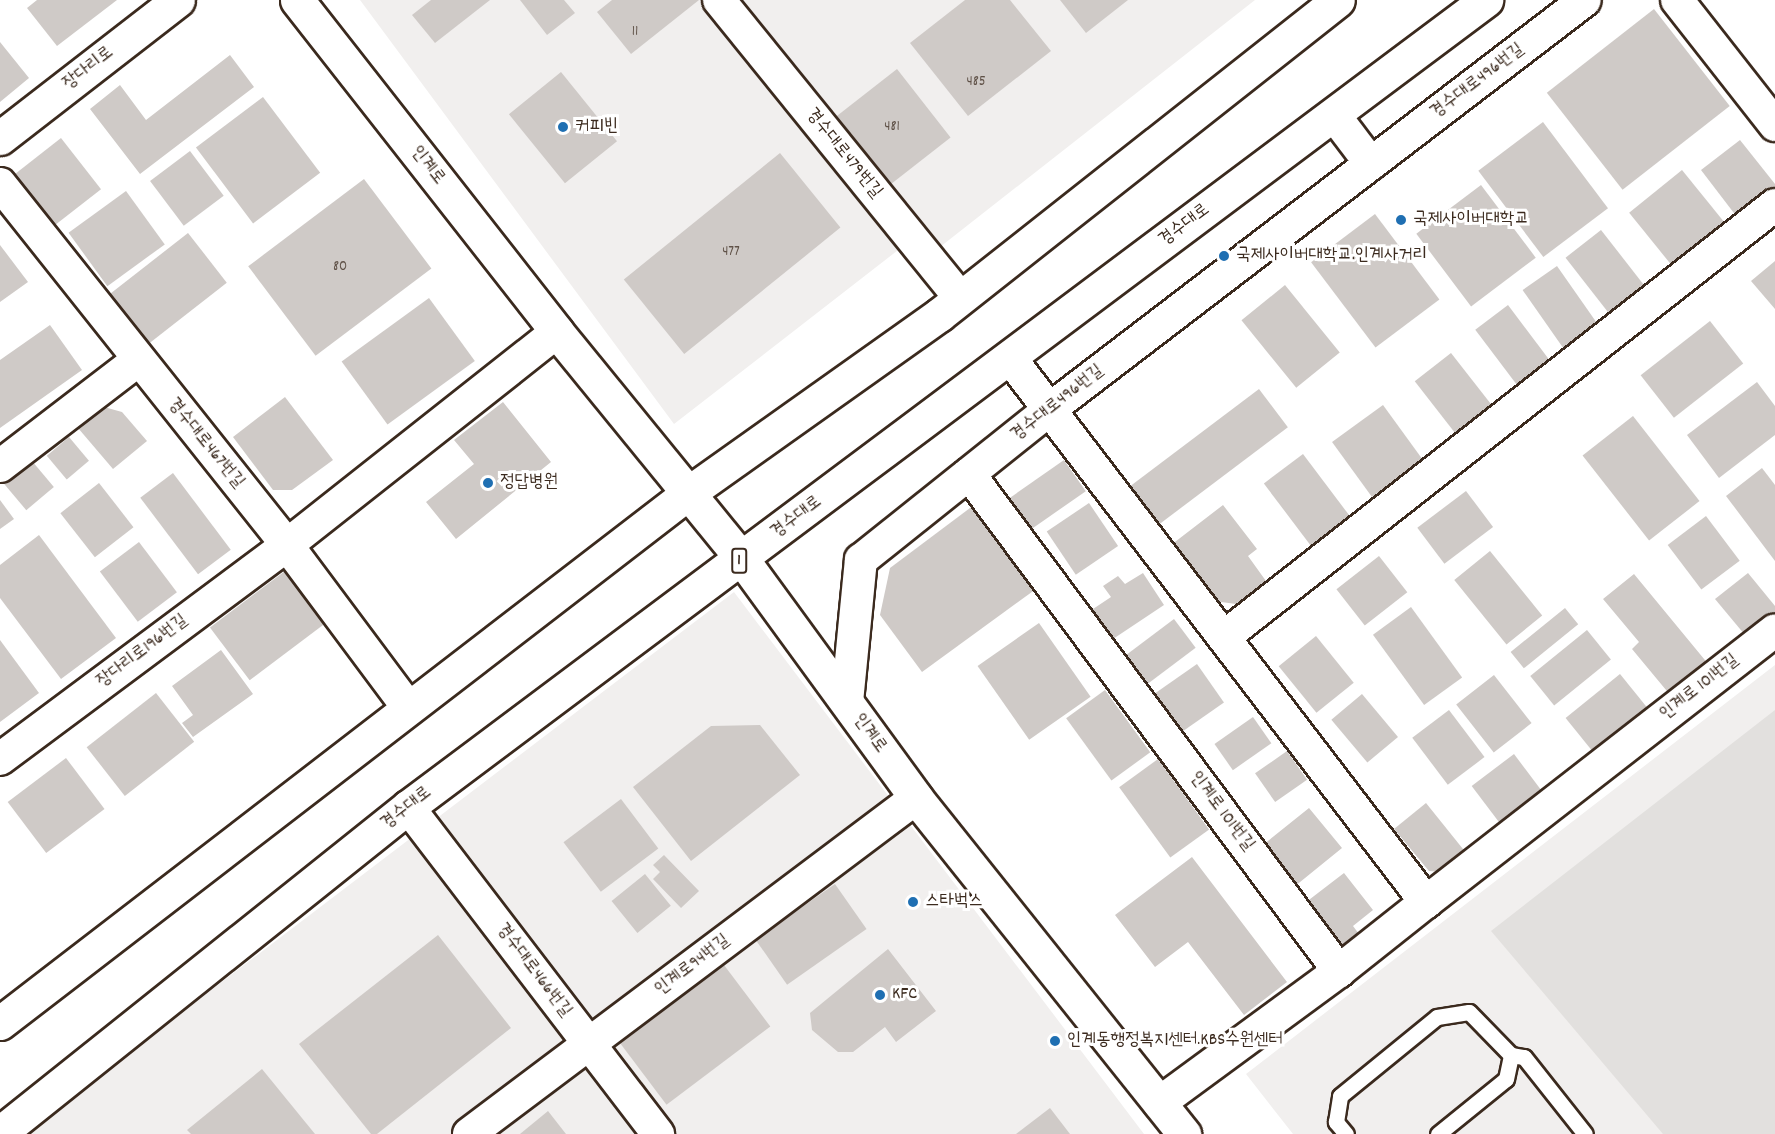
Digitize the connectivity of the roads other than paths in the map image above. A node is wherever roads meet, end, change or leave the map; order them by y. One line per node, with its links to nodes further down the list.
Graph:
1 (178, 0): 10 (main road, 장다리로)
2 (297, 0): 15 (main road, 인계로)
3 (1338, 0): 14 (main road)
4 (1486, 0): 8 (main road, 경수대로 / 1)
5 (1585, 0): 11 (street, 경수대로496번길)
6 (1677, 0): 9 (street)
7 (727, 3): 14 (street, 경수대로479번길)
8 (1334, 115): 11 (street); 16 (main road, 경수대로 / 1)
9 (1775, 124)
10 (0, 138)
11 (1371, 164): 18 (street, 경수대로496번길)
12 (0, 184): 17 (street, 경수대로467번길)
13 (1775, 205): 25 (street)
14 (960, 298): 21 (main road)
15 (557, 332): 21 (main road, 인계로); 22 (street)
16 (1010, 358): 18 (street); 23 (main road, 경수대로 / 1)
17 (137, 361): 19 (street); 22 (street, 경수대로467번길)
18 (1050, 409): 20 (street, 경수대로496번길); 25 (street)
19 (0, 466)
20 (969, 474): 26 (street, 경수대로496번길); 32 (street, 인계로 101번길)
21 (687, 494): 23 (main road, 인계로); 27 (main road)
22 (287, 545): 27 (street, 경수대로467번길); 28 (street, 장다리로196번길)
23 (742, 559): 26 (main road, 인계로); 30 (main road, 경수대로 / 1)
24 (1775, 630): 31 (street, 인계로 101번길)
25 (1224, 637): 31 (street)
26 (846, 702): 29 (main road, 인계로)
27 (407, 706): 33 (main road)
28 (0, 759)
29 (916, 798): 34 (street, 인계로94번길); 36 (main road, 인계로)
30 (408, 807): 34 (street, 경수대로466번길); 37 (main road, 경수대로 / 1)
31 (1426, 903): 32 (street, 인계로 101번길)
32 (1339, 971): 36 (street)
33 (0, 1023)
34 (589, 1044): 38 (street, 인계로94번길); 39 (street, 경수대로466번길)
35 (1511, 1055): 41 (lane); 42 (lane); 43 (lane)
36 (1159, 1103): 40 (main road, 인계로)
37 (0, 1133)
38 (469, 1134)
39 (658, 1134)
40 (1184, 1134)
41 (1346, 1134)
42 (1438, 1134)
43 (1585, 1134)

